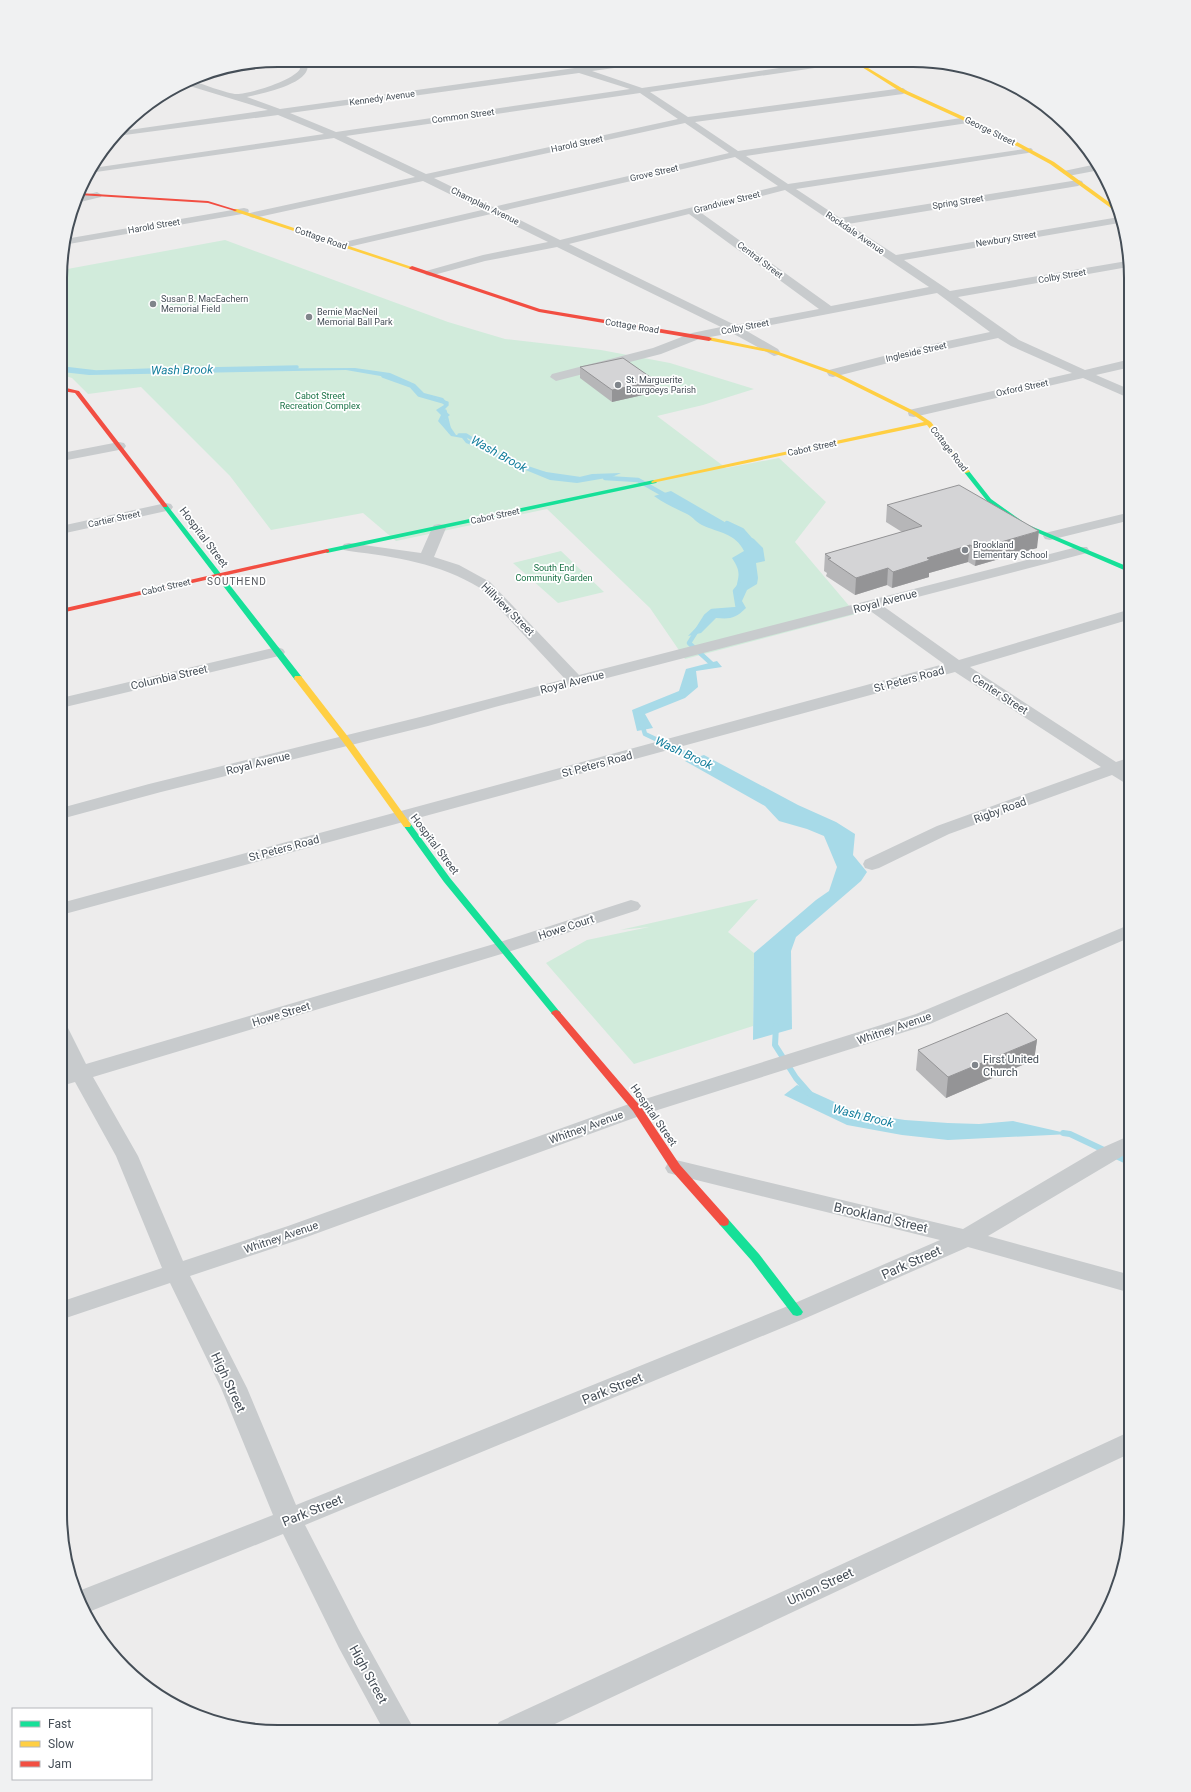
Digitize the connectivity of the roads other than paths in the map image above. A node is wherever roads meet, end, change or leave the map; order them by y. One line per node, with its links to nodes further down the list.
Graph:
1 (305, 67): 9 (street)
2 (601, 67): 5 (street, Kennedy Avenue)
3 (800, 67): 7 (street, Common Street)
4 (864, 67): 8 (main road, George Street)
5 (580, 70): 7 (street, Rockdale Avenue); 10 (street, Kennedy Avenue)
6 (195, 85): 9 (street, Champlain Avenue)
7 (641, 90): 11 (street, Rockdale Avenue); 14 (street, Common Street)
8 (903, 91): 11 (street, Harold Street); 12 (main road, George Street)
9 (236, 97): 10 (street, Champlain Avenue)
10 (280, 112): 13 (street, Kennedy Avenue); 14 (street, Champlain Avenue)
11 (686, 120): 16 (street, Rockdale Avenue); 20 (street, Harold Street)
12 (968, 120): 15 (main road, George Street); 16 (street, Grove Street)
13 (125, 133)
14 (336, 135): 18 (street, Common Street); 20 (street, Champlain Avenue)
15 (1028, 150): 19 (main road, George Street); 22 (street, Grandview Street)
16 (736, 154): 22 (street, Rockdale Avenue); 27 (street, Grove Street)
17 (1093, 168): 19 (street)
18 (97, 170)
19 (1068, 173): 21 (main road, George Street)
20 (426, 177): 27 (street, Champlain Avenue); 29 (street, Harold Street)
21 (1078, 183): 26 (main road, George Street); 31 (street, Spring Street)
22 (786, 187): 28 (street, Grandview Street); 31 (street, Rockdale Avenue)
23 (85, 194): 24 (main road, Cottage Road)
24 (97, 195): 25 (street); 29 (main road, Cottage Road)
25 (83, 199)
26 (1111, 206)
27 (493, 210): 33 (street, Champlain Avenue); 34 (street, Grove Street)
28 (692, 211): 33 (street, Grandview Street); 39 (street, Central Street)
29 (249, 213): 32 (street, Harold Street); 34 (main road, Cottage Road)
30 (1116, 221): 35 (street, Newbury Street)
31 (838, 222): 35 (street, Rockdale Avenue)
32 (70, 241)
33 (560, 243): 37 (street, Grandview Street); 40 (street, Champlain Avenue)
34 (344, 245): 37 (main road, Cottage Road)
35 (893, 259): 38 (street, Rockdale Avenue)
36 (1124, 265): 38 (street, Colby Street)
37 (430, 273): 42 (main road, Cottage Road)
38 (943, 292): 39 (street, Colby Street); 41 (street, Rockdale Avenue)
39 (828, 310): 40 (street, Colby Street)
40 (734, 329): 42 (street, Colby Street); 43 (street, Champlain Avenue)
41 (1000, 334): 45 (street, Ingleside Street); 46 (street, Rockdale Avenue)
42 (696, 336): 43 (main road, Cottage Road); 47 (street, Colby Street)
43 (774, 352): 45 (main road, Cottage Road)
44 (1124, 365): 46 (street, Oxford Street)
45 (833, 373): 50 (main road, Cottage Road)
46 (1082, 374): 49 (street, Rockdale Avenue); 50 (street, Oxford Street)
47 (556, 377)
48 (67, 390): 52 (main road, Hospital Street)
49 (1124, 392)
50 (914, 413): 51 (main road, Cottage Road)
51 (929, 423): 56 (main road, Cabot Street); 58 (main road, Cottage Road)
52 (119, 446): 53 (street); 54 (main road, Hospital Street)
53 (67, 456)
54 (166, 507): 57 (street, Cartier Street); 63 (main road, Hospital Street)
55 (1124, 518): 58 (street)
56 (438, 528): 59 (main road, Cabot Street); 61 (street)
57 (67, 529)
58 (1050, 536): 60 (main road, Cottage Road)
59 (349, 547): 61 (street, Hillview Street); 63 (main road, Cabot Street)
60 (1082, 550): 62 (main road, Cottage Road); 64 (street, Royal Avenue)
61 (426, 559): 69 (street, Hillview Street)
62 (1124, 568)
63 (218, 576): 65 (main road, Cabot Street); 67 (main road, Hospital Street)
64 (872, 605): 68 (street, Center Street); 69 (street, Royal Avenue)
65 (67, 610)
66 (1124, 616): 68 (street, St Peters Road)
67 (277, 652): 70 (street, Columbia Street); 71 (main road, Hospital Street)
68 (957, 666): 72 (street, Center Street); 74 (street, St Peters Road)
69 (576, 680): 71 (street, Royal Avenue)
70 (67, 702)
71 (346, 740): 73 (street, Royal Avenue); 74 (main road, Hospital Street)
72 (1123, 766): 75 (street, Rigby Road)
73 (67, 812)
74 (400, 817): 77 (street, St Peters Road); 79 (main road, Hospital Street)
75 (872, 864)
76 (631, 906): 79 (street, Howe Court)
77 (67, 907)
78 (1124, 933): 82 (street, Whitney Avenue)
79 (501, 948): 81 (street, Howe Street); 82 (main road, Hospital Street)
80 (67, 1062): 81 (street, High Street)
81 (70, 1076): 86 (street, High Street)
82 (637, 1109): 84 (main road, Hospital Street); 86 (street, Whitney Avenue)
83 (1124, 1146): 85 (street, Park Street)
84 (676, 1168): 85 (street, Brookland Street); 89 (main road, Hospital Street)
85 (966, 1238): 87 (street, Brookland Street); 89 (street, Park Street)
86 (176, 1272): 88 (street, Whitney Avenue); 91 (street, High Street)
87 (1124, 1282)
88 (67, 1310)
89 (797, 1312): 91 (street, Park Street)
90 (1124, 1444): 94 (street, Union Street)
91 (289, 1520): 92 (street, Park Street); 93 (street, High Street)
92 (86, 1601)
93 (397, 1725)
94 (522, 1725)

